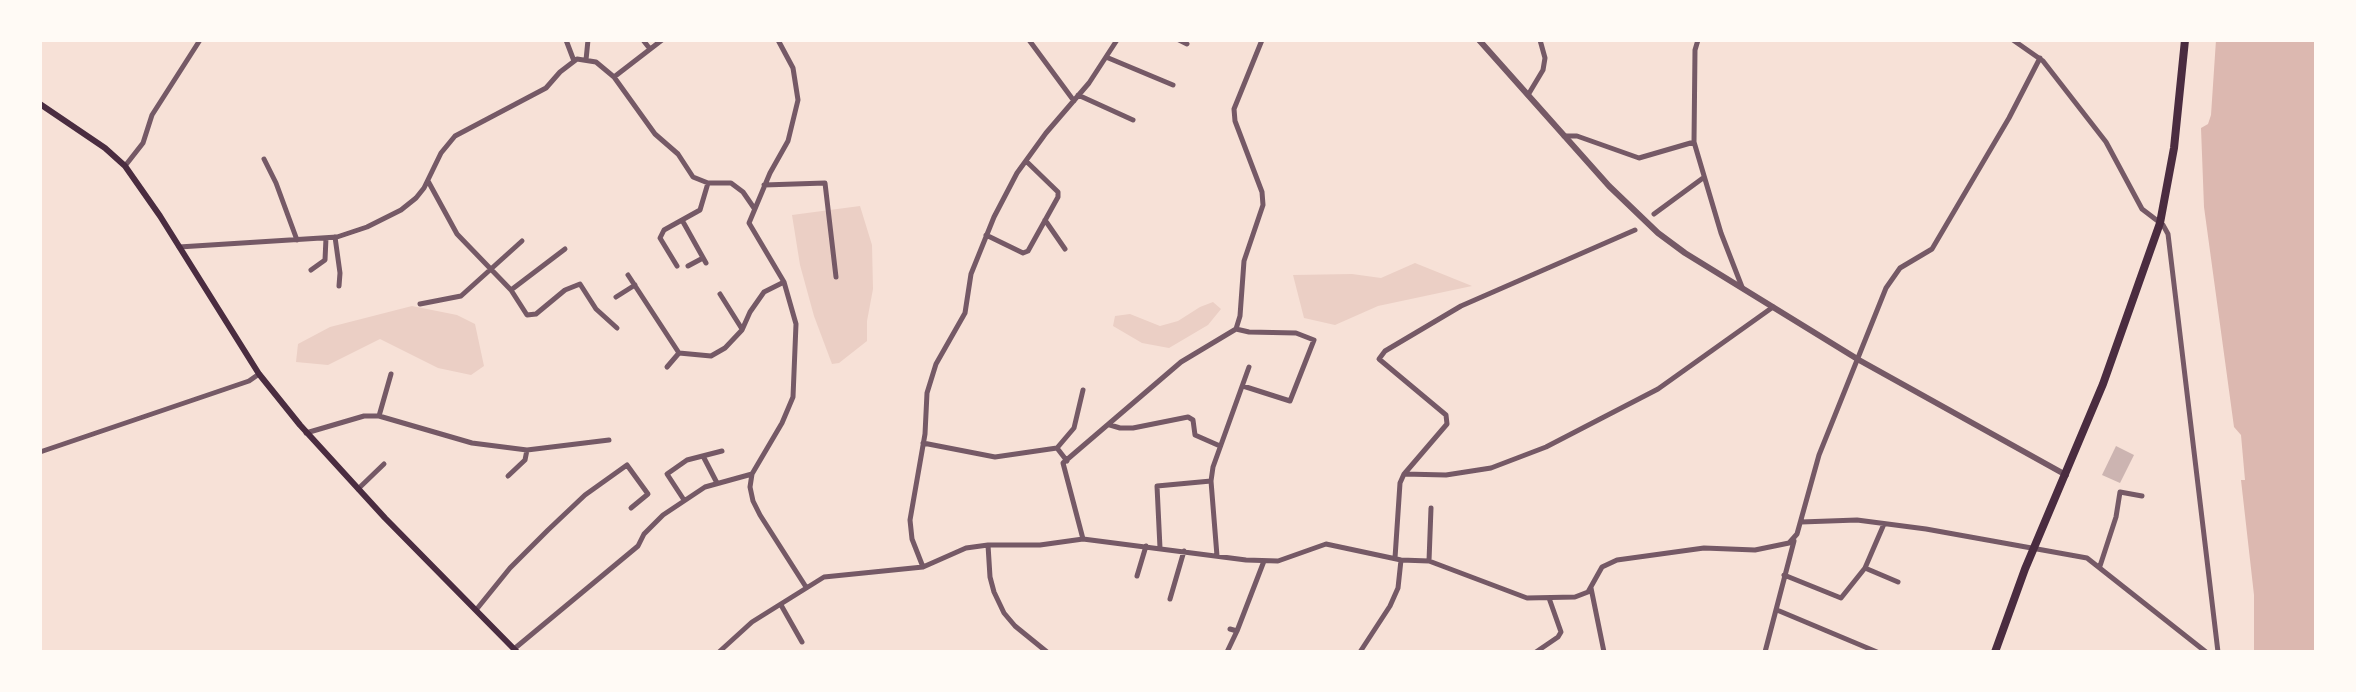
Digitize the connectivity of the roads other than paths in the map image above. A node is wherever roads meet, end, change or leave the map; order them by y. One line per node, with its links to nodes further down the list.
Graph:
1 (200, 40): 32 (street)
2 (566, 40): 21 (street)
3 (588, 40): 20 (street)
4 (643, 40): 17 (street)
5 (662, 40): 17 (street)
6 (778, 40): 36 (street)
7 (1029, 40): 25 (street)
8 (1117, 40): 18 (street)
9 (1179, 40): 16 (street)
10 (1262, 40): 67 (street)
11 (1479, 40): 24 (street)
12 (1540, 40): 24 (street)
13 (1698, 40): 29 (street)
14 (2013, 40): 19 (street)
15 (2185, 40): 41 (highway)
16 (1187, 44)
17 (650, 49): 22 (street)
18 (1106, 57): 23 (street); 25 (street)
19 (2040, 58): 41 (street); 70 (street)
20 (586, 60): 21 (street); 22 (street)
21 (574, 61): 34 (street)
22 (614, 77): 35 (street)
23 (1173, 85)
24 (1528, 95): 28 (street)
25 (1076, 98): 27 (street); 31 (street)
26 (40, 104): 32 (main road)
27 (1133, 120)
28 (1564, 136): 29 (street); 60 (street)
29 (1694, 142): 33 (street)
30 (264, 159): 46 (street)
31 (1026, 161): 40 (street); 43 (street)
32 (125, 166): 48 (main road)
33 (1703, 178): 38 (street); 60 (street)
34 (427, 180): 44 (street); 54 (street)
35 (708, 183): 37 (street); 39 (street)
36 (764, 185): 37 (street); 56 (street)
37 (754, 208): 57 (street)
38 (1654, 214)
39 (682, 220): 51 (street); 52 (street)
40 (1045, 220): 43 (street); 50 (street)
41 (2160, 223): 92 (highway); 139 (street)
42 (1635, 230): 91 (street)
43 (986, 235): 81 (street)
44 (335, 237): 45 (street); 59 (street)
45 (326, 238): 46 (street); 53 (street)
46 (297, 240): 48 (street)
47 (522, 241): 54 (street)
48 (179, 247): 73 (main road)
49 (565, 249): 61 (street)
50 (1065, 249)
51 (677, 266)
52 (688, 266)
53 (311, 270)
54 (489, 271): 61 (street); 64 (street)
55 (628, 275): 58 (street)
56 (836, 277)
57 (784, 282): 68 (street); 90 (street)
58 (635, 285): 63 (street); 69 (street)
59 (339, 286)
60 (1742, 287): 65 (street)
61 (511, 290): 66 (street)
62 (720, 294): 68 (street)
63 (616, 297)
64 (420, 304)
65 (1773, 307): 70 (street); 91 (street)
66 (617, 328)
67 (1236, 329): 75 (street); 78 (street)
68 (742, 330): 69 (street)
69 (679, 353): 71 (street)
70 (1859, 360): 92 (street); 101 (street)
71 (667, 367)
72 (1249, 367): 75 (street)
73 (259, 374): 79 (main road); 86 (street)
74 (391, 374): 77 (street)
75 (1243, 386): 82 (street)
76 (1083, 390): 83 (street)
77 (379, 416): 79 (street); 84 (street)
78 (1110, 425): 82 (street); 88 (street)
79 (306, 433): 96 (main road)
80 (609, 440): 84 (street)
81 (923, 443): 83 (street); 115 (street)
82 (1220, 446): 94 (street)
83 (1057, 448): 88 (street)
84 (527, 450): 93 (street)
85 (722, 451): 87 (street)
86 (40, 452)
87 (703, 456): 95 (street); 98 (street)
88 (1067, 461): 103 (street)
89 (384, 464): 96 (street)
90 (752, 474): 95 (street); 120 (street)
91 (1404, 474): 111 (street)
92 (2066, 475): 108 (highway)
93 (508, 476)
94 (1211, 481): 107 (street); 110 (street)
95 (717, 483): 98 (street)
96 (358, 489): 125 (main road)
97 (2142, 496): 114 (street)
98 (684, 500): 128 (street)
99 (631, 508): 125 (street)
100 (1431, 508): 113 (street)
101 (1801, 522): 102 (street); 104 (street)
102 (1884, 524): 108 (street); 116 (street)
103 (1083, 539): 105 (street); 106 (street)
104 (1794, 541): 117 (street); 121 (street)
105 (988, 545): 115 (street); 130 (street)
106 (1146, 546): 107 (street); 118 (street)
107 (1160, 548): 109 (street)
108 (2035, 548): 114 (street); 137 (highway)
109 (1184, 551): 110 (street); 123 (street)
110 (1217, 556): 112 (street)
111 (1398, 559): 112 (street); 113 (street); 132 (street)
112 (1264, 561): 131 (street)
113 (1429, 561): 122 (street)
114 (2100, 566): 138 (street)
115 (923, 567): 120 (street)
116 (1865, 568): 117 (street); 119 (street)
117 (1784, 575): 126 (street)
118 (1137, 576)
119 (1898, 582)
120 (806, 587): 124 (street)
121 (1591, 587): 122 (street); 134 (street)
122 (1549, 598): 133 (street)
123 (1170, 599)
124 (781, 605): 127 (street); 129 (street)
125 (476, 610): 128 (main road)
126 (1777, 610): 135 (street); 136 (street)
127 (802, 642)
128 (516, 650)
129 (719, 652)
130 (1047, 652)
131 (1227, 652)
132 (1360, 652)
133 (1536, 652)
134 (1604, 652)
135 (1765, 652)
136 (1877, 652)
137 (1995, 652)
138 (2206, 652)
139 (2218, 652)

